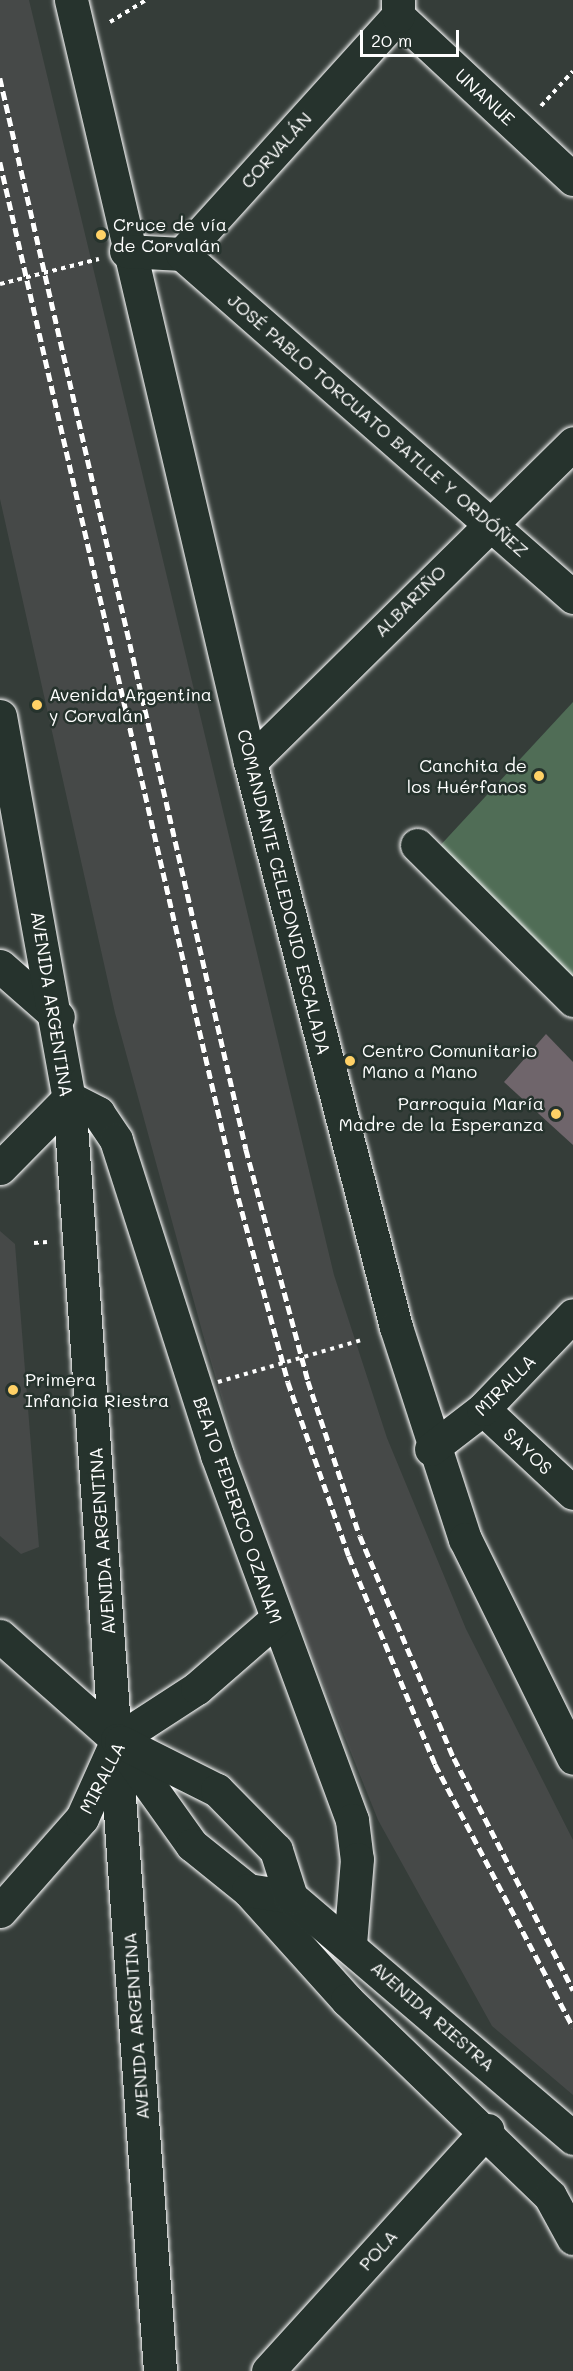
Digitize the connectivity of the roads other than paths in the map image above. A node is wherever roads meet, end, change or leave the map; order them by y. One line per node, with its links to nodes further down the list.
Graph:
1 (71, 0): 5 (street, COMANDANTE CELEDONIO ESCALADA)
2 (398, 8): 3 (street, UNANUE); 4 (street, CORVALÁN)
3 (573, 179)
4 (182, 254): 5 (street); 7 (street, JOSÉ PABLO TORCUATO BATLLE Y ORDÓÑEZ)
5 (112, 255): 10 (street, COMANDANTE CELEDONIO ESCALADA)
6 (573, 443): 7 (street, ALBARIÑO)
7 (488, 523): 8 (street, JOSÉ PABLO TORCUATO BATLLE Y ORDÓÑEZ); 10 (street, ALBARIÑO)
8 (573, 597)
9 (0, 716): 14 (street, AVENIDA ARGENTINA)
10 (250, 762): 19 (street, COMANDANTE CELEDONIO ESCALADA)
11 (417, 845): 13 (street)
12 (0, 966): 14 (street)
13 (573, 1000)
14 (58, 1017): 15 (street, AVENIDA ARGENTINA)
15 (69, 1098): 16 (street); 21 (street, BEATO FEDERICO OZANAM); 23 (street, AVENIDA ARGENTINA)
16 (0, 1168)
17 (573, 1315): 18 (street, MIRALLA)
18 (483, 1409): 19 (street, MIRALLA); 20 (street, SAYOS)
19 (431, 1449): 24 (street, COMANDANTE CELEDONIO ESCALADA)
20 (573, 1492)
21 (276, 1619): 23 (street, MIRALLA); 28 (street, BEATO FEDERICO OZANAM)
22 (0, 1636): 23 (street, AVENIDA RIESTRA)
23 (117, 1740): 25 (street, AVENIDA RIESTRA); 26 (street, AVENIDA RIESTRA); 27 (street, MIRALLA); 32 (street, AVENIDA ARGENTINA)
24 (573, 1758)
25 (248, 1890): 26 (street, AVENIDA RIESTRA); 29 (street, AVENIDA RIESTRA)
26 (291, 1897): 28 (street, AVENIDA RIESTRA)
27 (0, 1911)
28 (350, 1944): 30 (street, AVENIDA RIESTRA)
29 (487, 2130): 31 (street); 33 (street, POLA)
30 (573, 2138)
31 (573, 2238)
32 (160, 2371)
33 (268, 2371)

